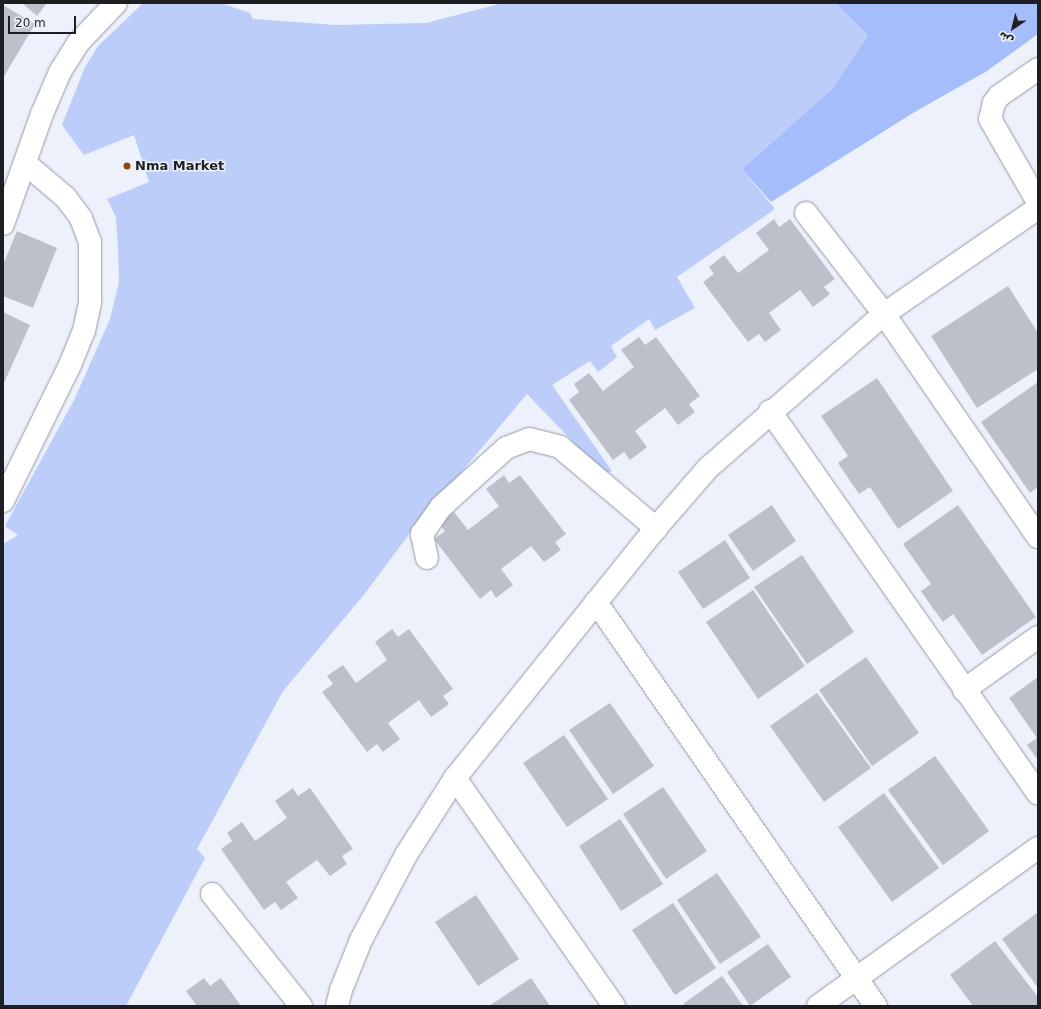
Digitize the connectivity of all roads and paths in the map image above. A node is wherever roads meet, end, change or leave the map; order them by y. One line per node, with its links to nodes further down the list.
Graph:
1 (116, 3): 3 (street)
2 (1038, 69): 4 (street)
3 (25, 163): 7 (street); 10 (street)
4 (1038, 202)
5 (1038, 208): 8 (street)
6 (806, 213): 8 (street)
7 (3, 224)
8 (884, 314): 9 (street); 12 (street)
9 (770, 412): 11 (street); 16 (street)
10 (3, 501)
11 (656, 528): 13 (street); 14 (street)
12 (1038, 537)
13 (427, 558)
14 (596, 602): 17 (street); 21 (street)
15 (1038, 637): 16 (street)
16 (964, 690): 18 (street)
17 (455, 778): 22 (street); 24 (street)
18 (1038, 794)
19 (1038, 848): 21 (street)
20 (212, 894): 23 (street)
21 (857, 978): 25 (street); 26 (street)
22 (343, 1001)
23 (301, 1006)
24 (614, 1006)
25 (818, 1006)
26 (876, 1006)

